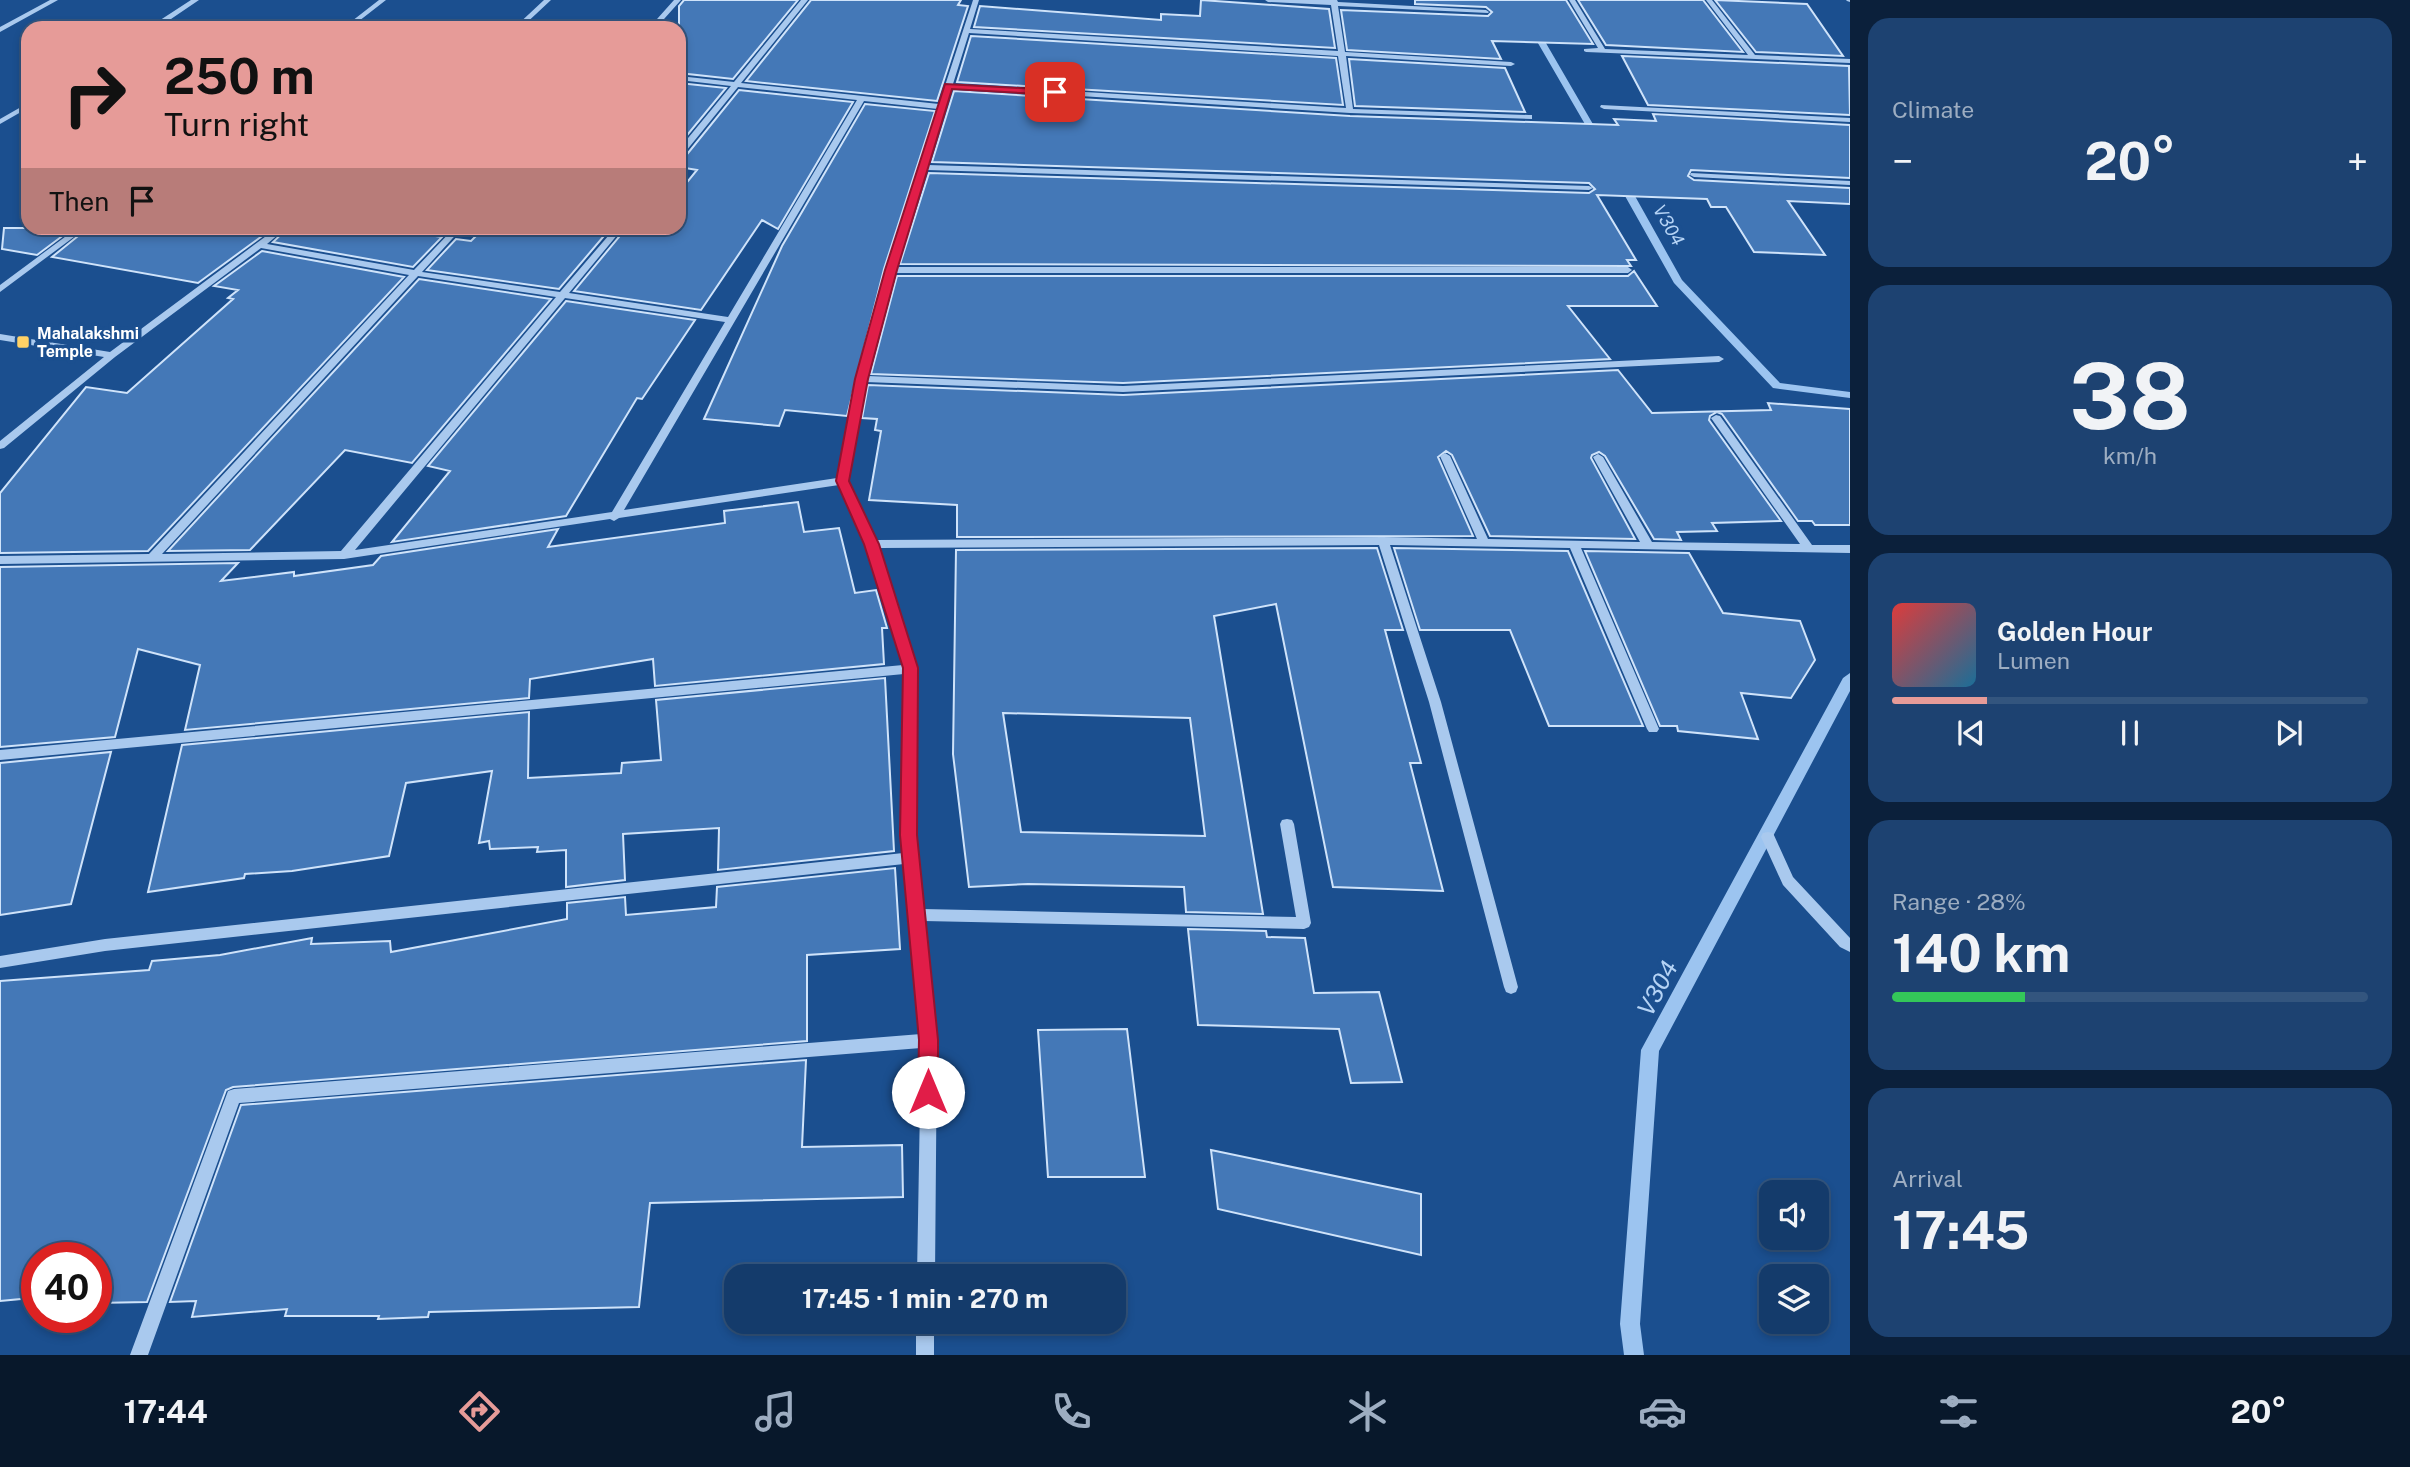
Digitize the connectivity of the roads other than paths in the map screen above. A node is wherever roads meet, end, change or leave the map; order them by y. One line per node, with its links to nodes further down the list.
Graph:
1 (55, 0): 18 (street)
2 (196, 0): 13 (street)
3 (383, 0): 15 (street)
4 (548, 0): 16 (street)
5 (678, 0): 17 (street)
6 (805, 0): 27 (street)
7 (975, 0): 19 (street)
8 (1268, 0): 11 (street)
9 (1572, 0): 21 (street)
10 (1709, 0): 23 (street)
11 (1334, 2): 12 (street); 22 (street)
12 (1486, 12)
13 (164, 20): 14 (street)
14 (173, 21)
15 (355, 21)
16 (525, 21)
17 (658, 21)
18 (0, 30)
19 (965, 32): 22 (street); 28 (street)
20 (1586, 50): 21 (street)
21 (1603, 51): 23 (street)
22 (1342, 55): 25 (street); 33 (street)
23 (1754, 58): 24 (street)
24 (1850, 61)
25 (1511, 64)
26 (686, 79): 27 (street)
27 (735, 84): 29 (street); 37 (street)
28 (948, 86): 30 (street); 33 (street)
29 (862, 98): 30 (street); 52 (street)
30 (942, 107): 38 (street)
31 (1605, 107): 35 (street)
32 (21, 109): 36 (street)
33 (1350, 111): 34 (street)
34 (1529, 117)
35 (1850, 120)
36 (0, 122)
37 (686, 144)
38 (923, 167): 41 (street); 47 (street)
39 (1695, 175): 40 (street)
40 (1850, 183)
41 (1589, 188)
42 (73, 235): 50 (street)
43 (273, 235): 46 (street)
44 (451, 235): 49 (street)
45 (613, 235): 51 (street)
46 (260, 245): 49 (street); 54 (street)
47 (891, 270): 48 (street); 56 (street)
48 (1628, 270)
49 (413, 273): 51 (street); 71 (street)
50 (0, 289)
51 (565, 294): 52 (street); 70 (street)
52 (732, 320): 62 (street)
53 (0, 337): 54 (street)
54 (113, 355): 58 (street)
55 (1719, 359): 56 (street)
56 (862, 379): 61 (street)
57 (1716, 418): 68 (street)
58 (0, 446)
59 (1444, 456): 65 (street)
60 (1598, 457): 67 (street)
61 (842, 481): 62 (street); 64 (street)
62 (614, 517): 70 (street)
63 (1383, 541): 64 (street); 65 (street); 82 (street)
64 (872, 544): 73 (street)
65 (1485, 544): 66 (street)
66 (1575, 546): 67 (street); 74 (street)
67 (1649, 547): 68 (street)
68 (1808, 547): 69 (street)
69 (1850, 549)
70 (344, 555): 71 (street)
71 (151, 559): 72 (street)
72 (0, 560)
73 (911, 668): 75 (street); 78 (street)
74 (1653, 729)
75 (0, 755)
76 (1287, 824): 79 (street)
77 (1768, 838): 80 (street)
78 (911, 858): 79 (street); 81 (street)
79 (917, 915): 83 (street)
80 (1850, 946)
81 (0, 962)
82 (1511, 987)
83 (929, 1040): 84 (street); 86 (street)
84 (926, 1264)
85 (925, 1334): 87 (street)
86 (139, 1355)
87 (925, 1355)

